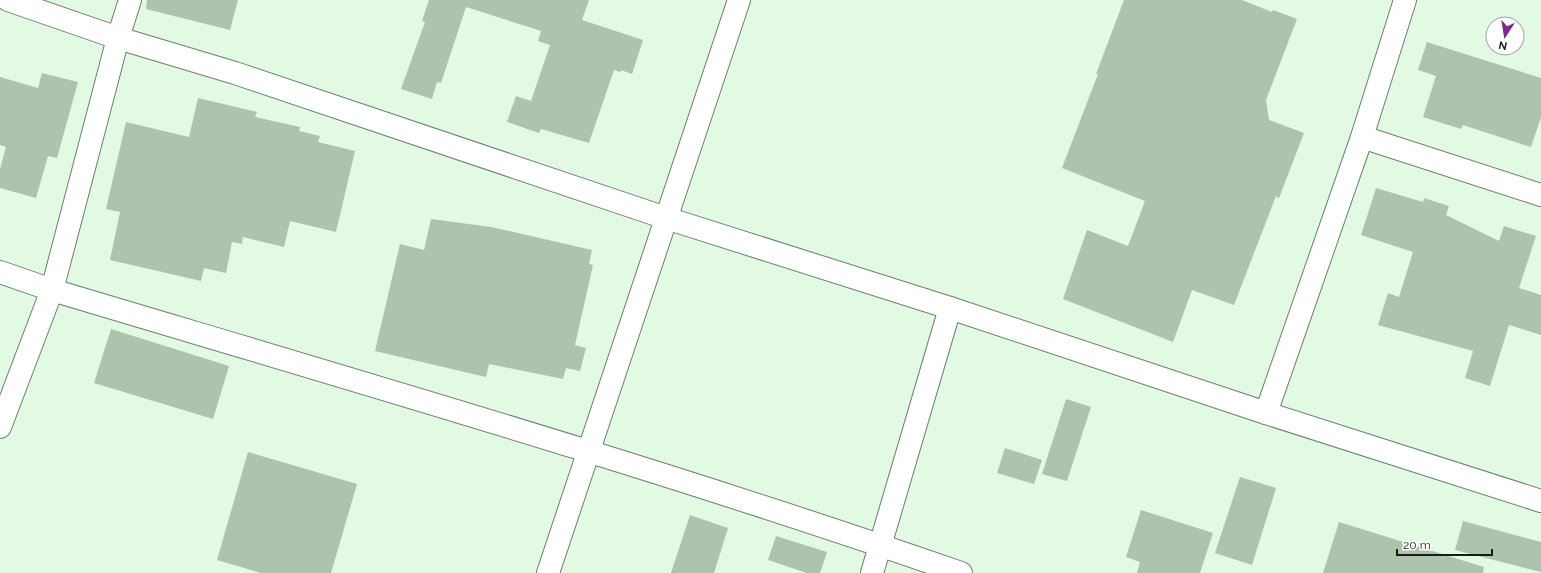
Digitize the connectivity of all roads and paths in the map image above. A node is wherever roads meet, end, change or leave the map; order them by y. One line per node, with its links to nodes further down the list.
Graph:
1 (8, 0): 5 (street)
2 (130, 0): 5 (street)
3 (739, 0): 8 (street)
4 (1405, 0): 6 (street)
5 (118, 38): 8 (street); 10 (street)
6 (1362, 137): 7 (street); 12 (street)
7 (1541, 195)
8 (666, 218): 11 (street); 14 (street)
9 (0, 272): 10 (street)
10 (52, 290): 13 (street); 14 (street)
11 (950, 308): 12 (street); 16 (street)
12 (1266, 413): 15 (street)
13 (0, 427)
14 (588, 451): 16 (street); 17 (street)
15 (1541, 501)
16 (880, 545): 18 (street); 19 (street)
17 (548, 573)
18 (872, 573)
19 (961, 573)

